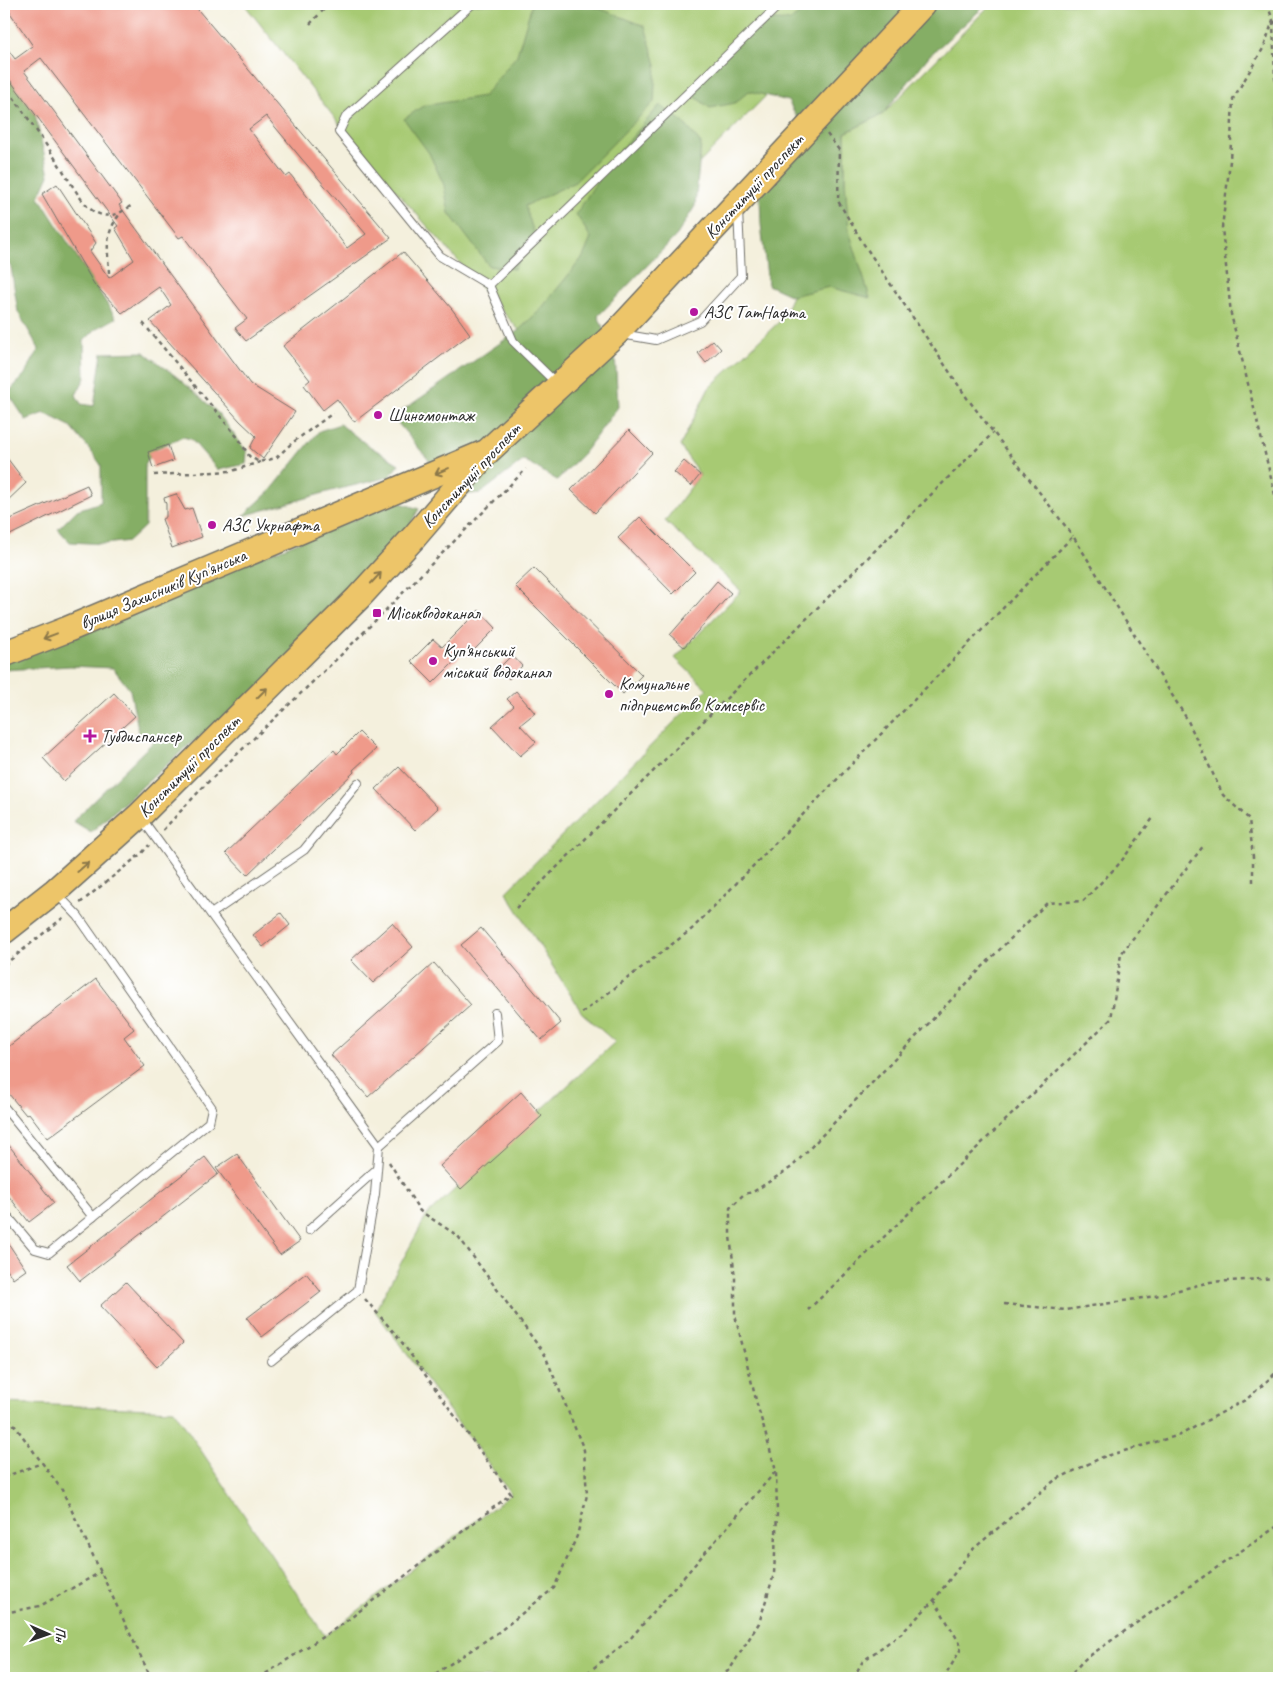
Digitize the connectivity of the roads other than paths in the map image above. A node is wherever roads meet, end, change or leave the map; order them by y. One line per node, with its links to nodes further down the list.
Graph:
1 (472, 4): 5 (lane)
2 (780, 4): 5 (lane)
3 (924, 4): 4 (main road, Конституції проспект)
4 (738, 203): 6 (main road, Конституції проспект); 6 (lane)
5 (489, 286): 7 (lane)
6 (616, 333): 7 (main road, Конституції проспект)
7 (559, 386): 8 (main road, Конституції проспект)
8 (487, 452): 9 (main road, вулиця Захисників Куп'янська, one-way to 9); 11 (main road, Конституції проспект, one-way to 8)
9 (4, 654)
10 (358, 783): 13 (lane)
11 (140, 815): 12 (main road, Конституції проспект, one-way to 11); 13 (lane)
12 (55, 891): 14 (main road, Конституції проспект); 20 (lane)
13 (211, 914): 17 (lane)
14 (4, 931)
15 (495, 1013): 17 (lane)
16 (4, 1107): 20 (lane)
17 (379, 1146): 18 (lane)
18 (377, 1169): 21 (lane); 22 (lane)
19 (4, 1212): 20 (lane)
20 (93, 1217)
21 (309, 1230)
22 (271, 1361)

